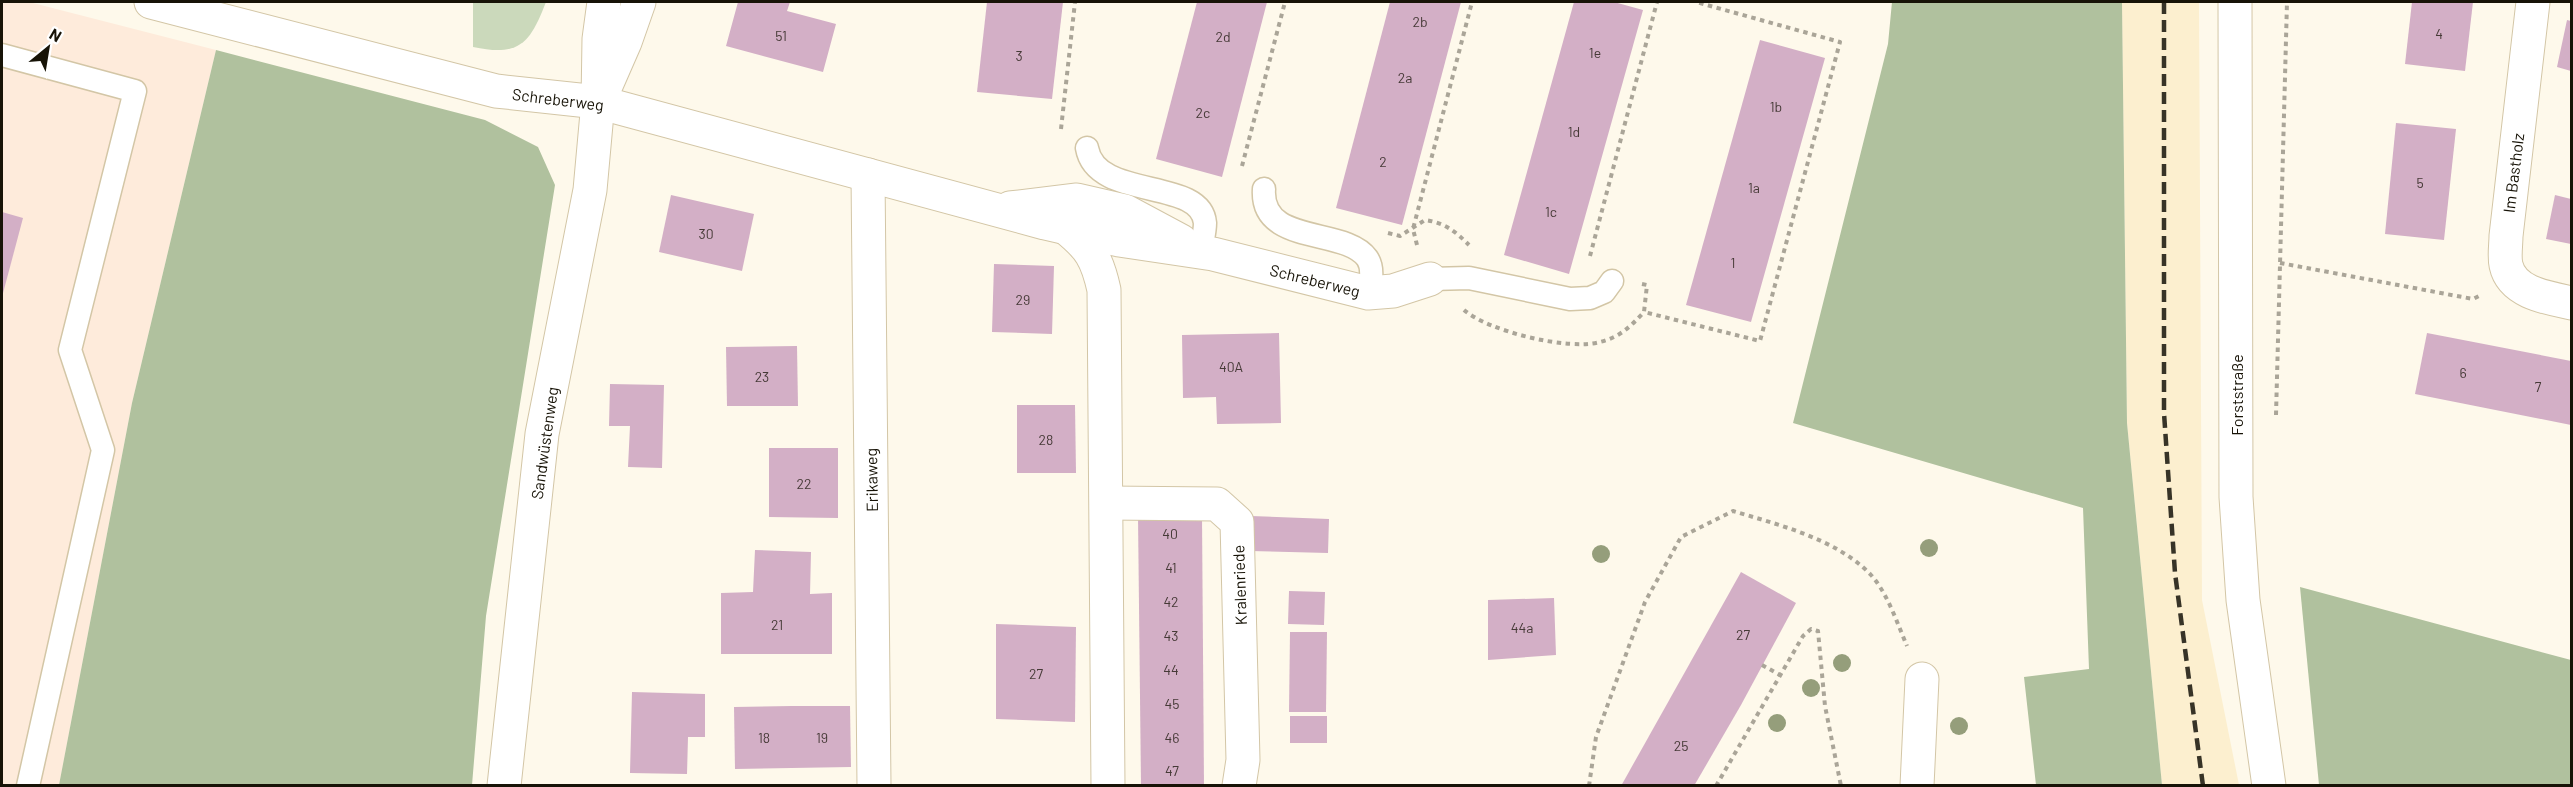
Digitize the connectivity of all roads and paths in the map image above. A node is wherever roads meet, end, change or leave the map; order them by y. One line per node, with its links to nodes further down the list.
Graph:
1 (152, 2): 13 (street, Schreberweg)
2 (604, 2): 13 (street)
3 (639, 2): 13 (street)
4 (1075, 2): 14 (path)
5 (1285, 2): 16 (path)
6 (1472, 2): 21 (path)
7 (1657, 2): 25 (path)
8 (1696, 2): 33 (path)
9 (2235, 2): 48 (street, Forststraße)
10 (2287, 2): 26 (path)
11 (2533, 2): 30 (street, Im Bastholz)
12 (2, 55): 39 (lane)
13 (598, 102): 17 (street, Schreberweg); 40 (street, Sandwüstenweg)
14 (1060, 138)
15 (1087, 148): 24 (lane)
16 (1241, 169)
17 (868, 175): 19 (street, Schreberweg); 41 (street, Erikaweg)
18 (1264, 189): 31 (lane)
19 (999, 210): 20 (street, Schreberweg); 24 (street, Schreberweg)
20 (1065, 227): 24 (street, Schreberweg); 35 (street)
21 (1413, 229): 22 (path); 23 (path); 27 (path)
22 (1378, 231)
23 (1472, 248)
24 (1201, 251): 31 (street, Schreberweg)
25 (1589, 259)
26 (2280, 263): 30 (path); 34 (path)
27 (1430, 279): 28 (lane); 31 (street, Schreberweg); 33 (path)
28 (1612, 281)
29 (1637, 283): 33 (path)
30 (2516, 283): 32 (street)
31 (1368, 293)
32 (2571, 303)
33 (1644, 312)
34 (2276, 422)
35 (1107, 503): 42 (street); 43 (street, Kralenriede)
36 (1762, 665): 37 (path)
37 (1780, 675): 45 (path); 46 (path)
38 (1922, 679): 44 (path); 47 (street)
39 (28, 786)
40 (504, 786)
41 (874, 786)
42 (1108, 786)
43 (1239, 786)
44 (1589, 786)
45 (1716, 786)
46 (1841, 786)
47 (1917, 786)
48 (2269, 786)

